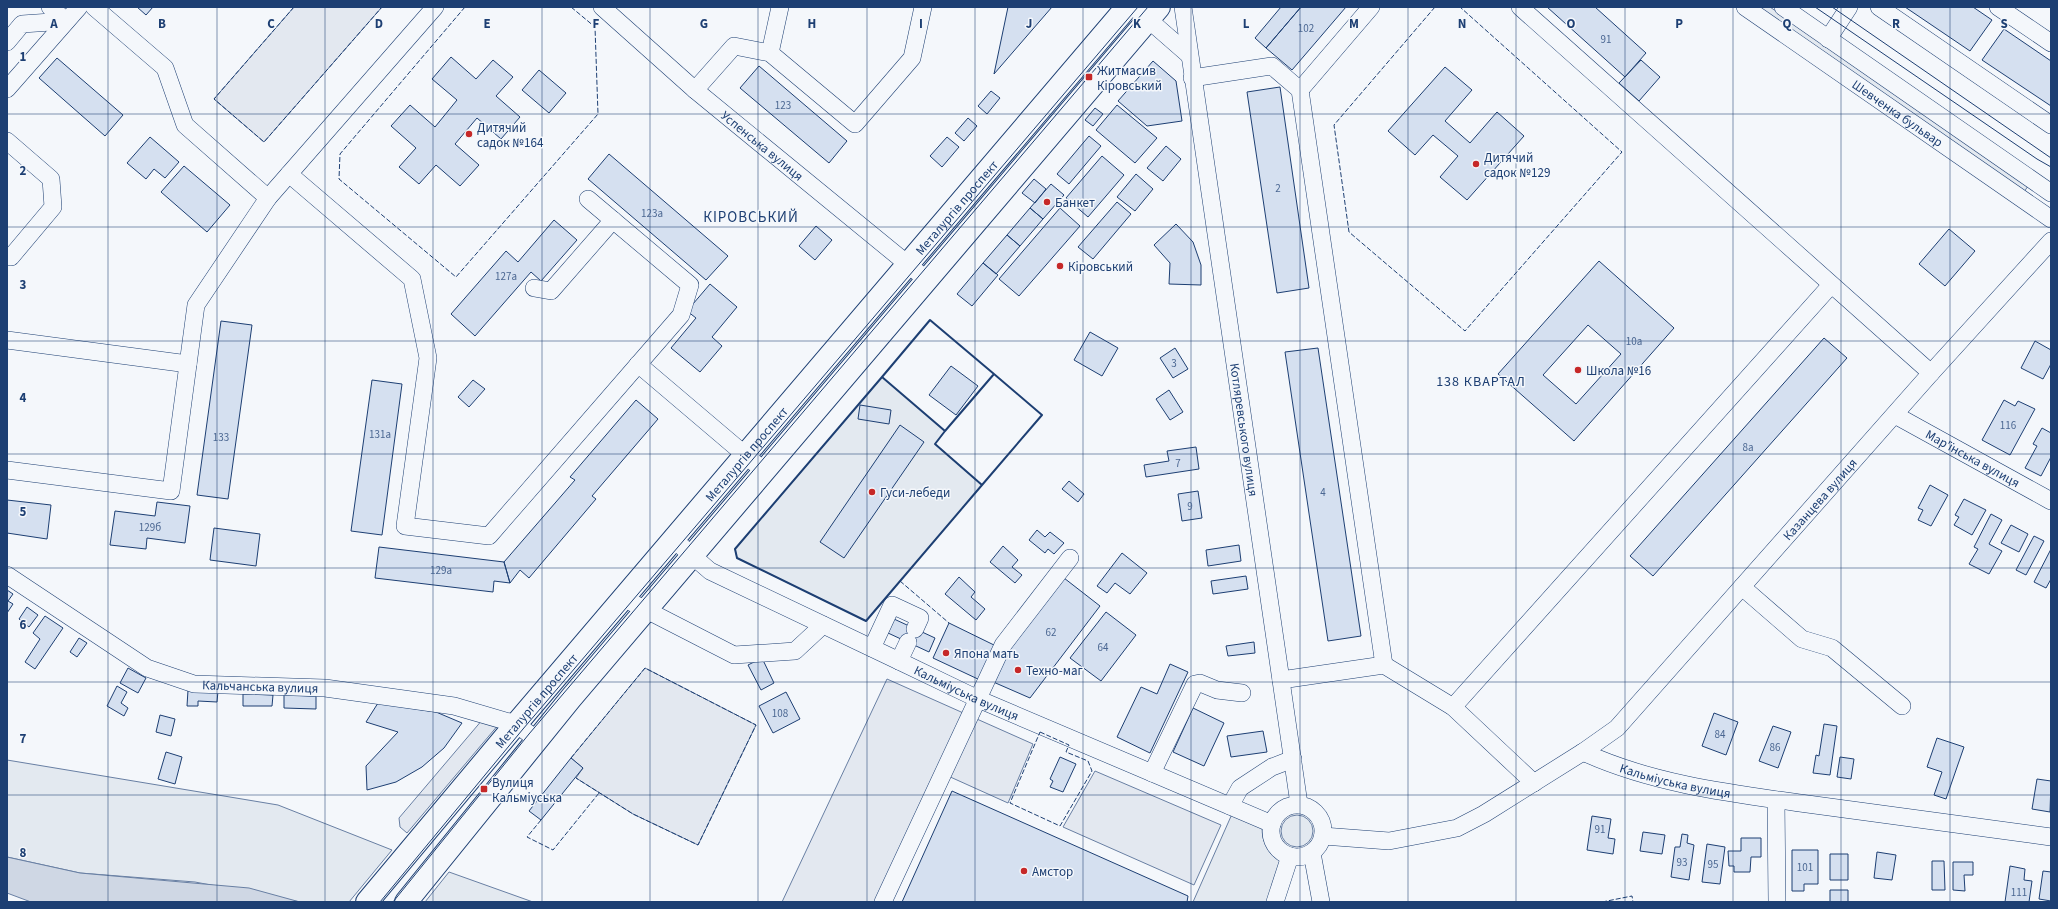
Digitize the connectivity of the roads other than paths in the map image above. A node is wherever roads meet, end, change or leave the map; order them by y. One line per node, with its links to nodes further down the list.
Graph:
1 (50, 7): 18 (street)
2 (79, 7): 18 (street)
3 (94, 7): 32 (street)
4 (435, 7): 30 (street)
5 (602, 7): 26 (street, Успенська вулиця)
6 (780, 7): 22 (street)
7 (923, 7): 22 (street)
8 (1127, 7): 38 (main road, Металургів проспект)
9 (1182, 7): 23 (street, Котляревського вулиця)
10 (1371, 7): 27 (street)
11 (1520, 7): 40 (street)
12 (1745, 7): 34 (street, Шевченка бульвар)
13 (1783, 7): 19 (street, Шевченка бульвар)
14 (1849, 7): 19 (street)
15 (1879, 7): 28 (street)
16 (1998, 7): 21 (street)
17 (1147, 11): 23 (street); 39 (main road, Металургів проспект)
18 (66, 21): 20 (street); 25 (street)
19 (1828, 39): 31 (street, Шевченка бульвар)
20 (7, 42)
21 (2051, 43)
22 (770, 53): 26 (street)
23 (1189, 55): 24 (street, Котляревського вулиця)
24 (1192, 78): 27 (street); 62 (street, Котляревського вулиця)
25 (7, 90)
26 (695, 90): 38 (street, Успенська вулиця)
27 (1300, 90): 61 (street)
28 (2051, 125)
29 (7, 141): 37 (street)
30 (289, 174): 32 (street); 44 (street)
31 (2051, 194)
32 (268, 198): 43 (street)
33 (588, 199): 35 (street)
34 (2051, 219)
35 (613, 220): 41 (street); 44 (street)
36 (2051, 241): 45 (street, Казанцева вулиця)
37 (7, 257)
38 (908, 264): 39 (street, Успенська вулиця); 47 (main road, Металургів проспект)
39 (927, 280): 49 (main road, Металургів проспект)
40 (1831, 285): 45 (street); 66 (street)
41 (534, 288)
42 (7, 340): 43 (street)
43 (188, 364): 48 (street)
44 (638, 364): 47 (street)
45 (1931, 372): 46 (street, Казанцева вулиця)
46 (1895, 415): 50 (street, Мар'їнська вулиця); 55 (street, Казанцева вулиця)
47 (745, 455): 49 (street); 51 (main road, Металургів проспект)
48 (7, 470)
49 (764, 471): 52 (main road, Металургів проспект)
50 (2051, 501)
51 (673, 539): 52 (street, Кальміуська вулиця); 56 (main road, Металургів проспект)
52 (692, 555): 57 (main road, Металургів проспект); 58 (street, Кальміуська вулиця)
53 (1070, 558): 64 (street)
54 (7, 575): 67 (street, Кальчанська вулиця)
55 (1742, 587): 65 (street); 69 (street, Казанцева вулиця)
56 (623, 598): 57 (street); 67 (main road, Металургів проспект)
57 (646, 610): 58 (street); 68 (main road, Металургів проспект)
58 (823, 625): 59 (street, Кальміуська вулиця)
59 (872, 648): 60 (street, Кальміуська вулиця); 60 (street)
60 (899, 661): 64 (street, Кальміуська вулиця)
61 (1384, 665): 62 (street); 66 (street)
62 (1281, 680): 70 (street, Котляревського вулиця)
63 (1242, 693): 71 (street)
64 (978, 699): 71 (street, Кальміуська вулиця); 83 (street)
65 (1902, 706)
66 (1453, 707): 72 (street)
67 (516, 724): 68 (street, Кальчанська вулиця); 82 (main road, Металургів проспект)
68 (536, 739): 81 (main road, Металургів проспект)
69 (1583, 752): 72 (street); 73 (street, Кальміуська вулиця)
70 (1293, 759): 74 (street, Котляревського вулиця); 75 (street)
71 (1152, 773): 75 (street, Кальміуська вулиця)
72 (1534, 783): 77 (street)
73 (1776, 800): 78 (street, Кальміуська вулиця); 86 (street)
74 (1299, 804): 76 (street); 77 (street)
75 (1230, 806): 76 (street, Кальміуська вулиця)
76 (1272, 824): 80 (street)
77 (1323, 836): 79 (street)
78 (2051, 836)
79 (1312, 853): 80 (street); 85 (street)
80 (1290, 856): 84 (street)
81 (410, 897)
82 (367, 902)
83 (882, 902)
84 (1275, 902)
85 (1321, 902)
86 (1777, 902)

